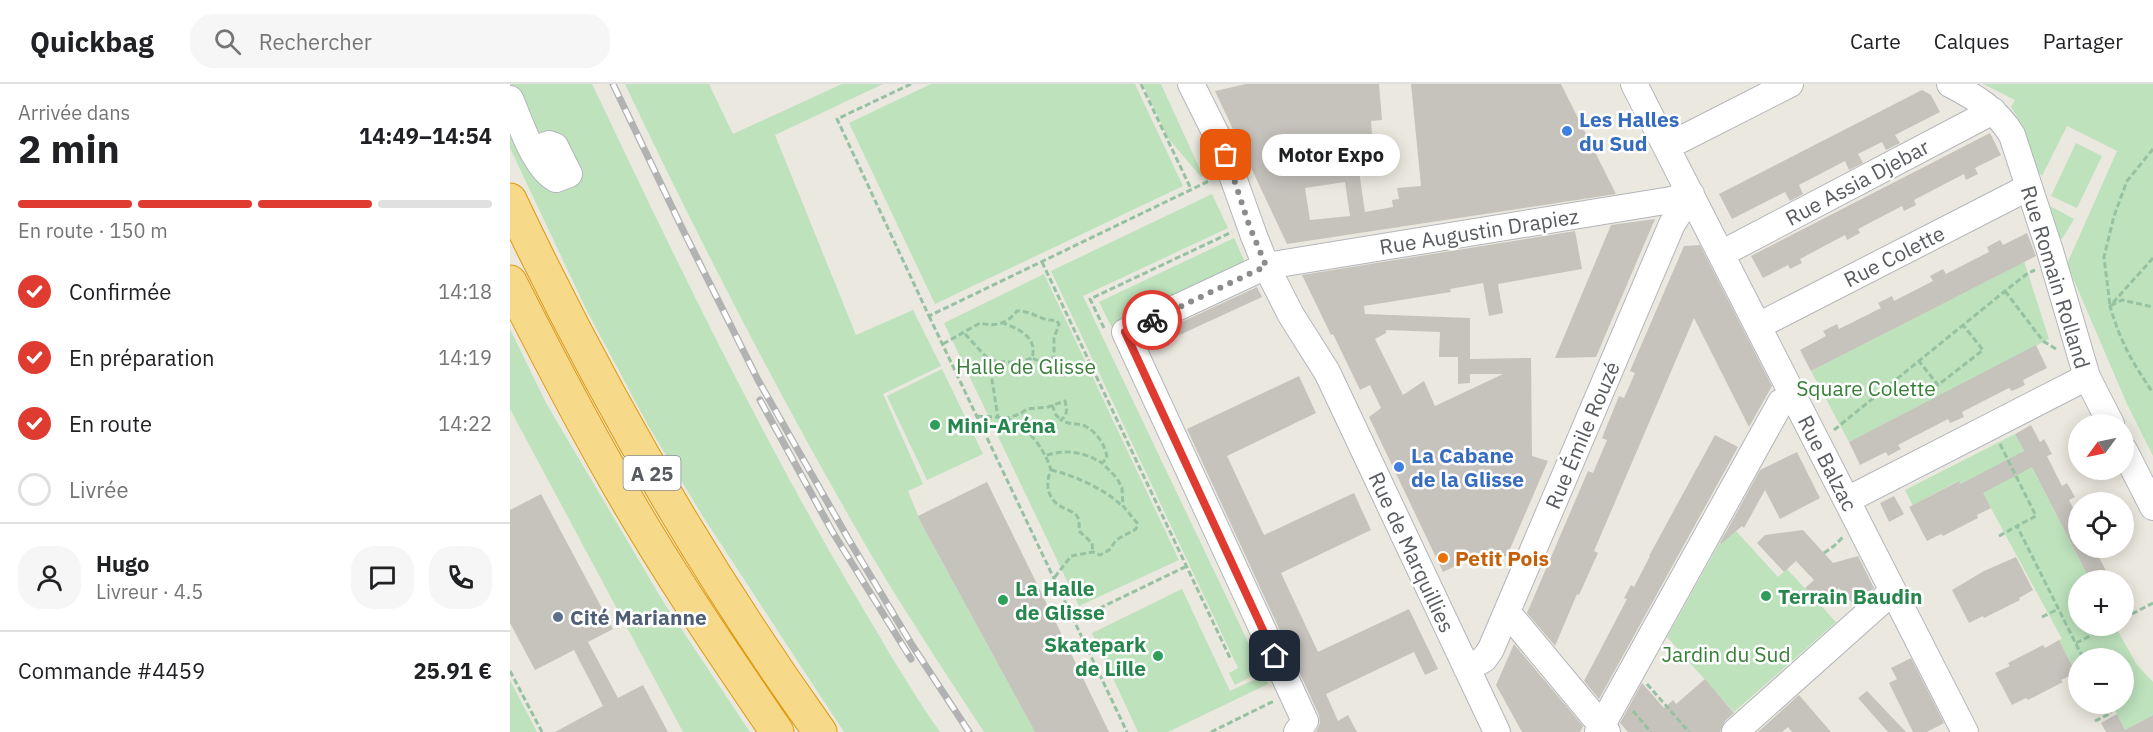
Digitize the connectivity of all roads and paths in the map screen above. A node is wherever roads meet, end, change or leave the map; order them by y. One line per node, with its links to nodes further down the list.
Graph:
1 (911, 84): 26 (path)
2 (1141, 84): 14 (path)
3 (1191, 84): 12 (street, Rue de Marquillies)
4 (1634, 84): 9 (street, Rue Balzac)
5 (1790, 84): 9 (street)
6 (1950, 84): 8 (street, Rue Romain Rolland)
7 (510, 99): 10 (street)
8 (1993, 111): 13 (street, Rue Romain Rolland); 17 (street, Rue Assia Djebar)
9 (1666, 147): 15 (street, Rue Balzac)
10 (533, 150)
11 (2153, 150): 24 (path)
12 (1221, 166): 14 (path); 21 (street, Rue de Marquillies)
13 (2029, 187): 20 (street, Rue Romain Rolland); 29 (street, Rue Colette)
14 (1191, 189): 19 (path)
15 (1690, 194): 17 (street, Rue Balzac); 21 (street, Rue Augustin Drapiez); 63 (street, Rue Émile Rouzé)
16 (510, 200): 81 (highway, A 25)
17 (1721, 254): 29 (street, Rue Balzac)
18 (2153, 258): 24 (path)
19 (1042, 262): 26 (path); 58 (path)
20 (2053, 263): 23 (path); 35 (street, Rue Romain Rolland)
21 (1273, 264): 71 (street, Rue de Marquillies); 84 (street, Rue Augustin Drapiez)
22 (510, 282): 80 (highway, A 25)
23 (2005, 291): 28 (path); 35 (path)
24 (2110, 306): 25 (path); 36 (path)
25 (2153, 307)
26 (929, 316): 31 (path)
27 (1003, 324): 30 (path); 32 (path); 32 (path)
28 (1963, 325): 34 (path); 34 (path)
29 (1758, 326): 37 (street, Rue Balzac)
30 (964, 334): 31 (path); 33 (path)
31 (943, 344): 40 (path)
32 (1032, 358): 33 (path)
33 (989, 360): 41 (path)
34 (1918, 360): 45 (path)
35 (2080, 381): 39 (street); 44 (street, Rue Romain Rolland)
36 (2153, 393)
37 (1794, 396): 45 (street, Rue Balzac); 78 (street)
38 (1052, 405): 42 (path); 43 (path); 43 (path)
39 (2104, 414)
40 (977, 416): 41 (path); 59 (path)
41 (998, 418): 42 (path)
42 (1007, 418): 46 (path)
43 (1061, 420): 47 (path)
44 (1991, 426): 50 (street, Rue Romain Rolland); 53 (path)
45 (1818, 443): 50 (street, Rue Balzac)
46 (1047, 455): 47 (path); 48 (path)
47 (1102, 463): 51 (path)
48 (1051, 470): 51 (path); 56 (path)
49 (2134, 470): 52 (street)
50 (1847, 500): 60 (street, Rue Balzac)
51 (1123, 506): 56 (path)
52 (2153, 507)
53 (2017, 526): 55 (path); 62 (path)
54 (1849, 533): 57 (path)
55 (1999, 536)
56 (1093, 552): 59 (path)
57 (1824, 553)
58 (1187, 566): 66 (path); 70 (path)
59 (1054, 578): 66 (path)
60 (1893, 591): 88 (street); 89 (street, Rue Balzac)
61 (2153, 603): 64 (path)
62 (2058, 609): 65 (path); 68 (path)
63 (1507, 612): 71 (street, Rue Émile Rouzé); 78 (street)
64 (2134, 613)
65 (2043, 617)
66 (1074, 620): 82 (path)
67 (2090, 636): 68 (path)
68 (2076, 643): 69 (path)
69 (2078, 648)
70 (1231, 660)
71 (1467, 669): 85 (street, Rue de Marquillies)
72 (510, 671): 79 (path)
73 (1646, 684): 87 (path)
74 (1278, 699): 83 (path)
75 (1632, 710): 86 (path)
76 (2109, 714): 77 (path)
77 (2095, 721)
78 (1602, 730)
79 (542, 732)
80 (777, 732)
81 (820, 732)
82 (1127, 732)
83 (1211, 732)
84 (1297, 732)
85 (1497, 732)
86 (1651, 732)
87 (1689, 732)
88 (1735, 732)
89 (1965, 732)

